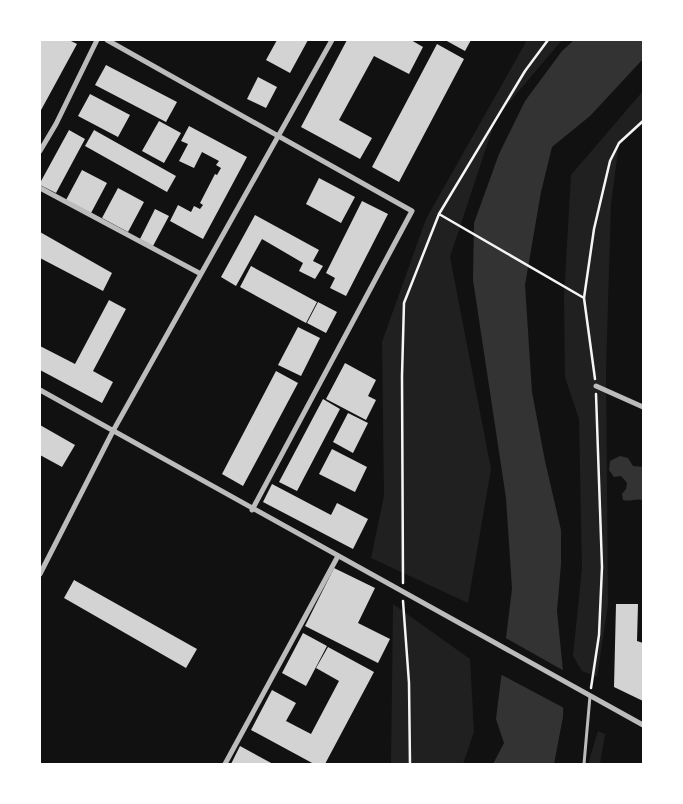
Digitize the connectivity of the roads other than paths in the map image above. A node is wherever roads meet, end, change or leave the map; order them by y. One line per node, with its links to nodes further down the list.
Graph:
1 (97, 40): 5 (street)
2 (107, 40): 4 (street)
3 (332, 40): 4 (street)
4 (279, 136): 7 (street); 12 (street)
5 (40, 151)
6 (40, 188): 7 (street)
7 (201, 274): 11 (street)
8 (596, 386): 10 (street)
9 (40, 390): 11 (street)
10 (643, 407)
11 (113, 431): 12 (street); 14 (street)
12 (252, 510): 13 (street)
13 (338, 556): 15 (street); 17 (street)
14 (40, 574)
15 (590, 696): 16 (street); 18 (lane)
16 (643, 725)
17 (225, 764)
18 (584, 764)

